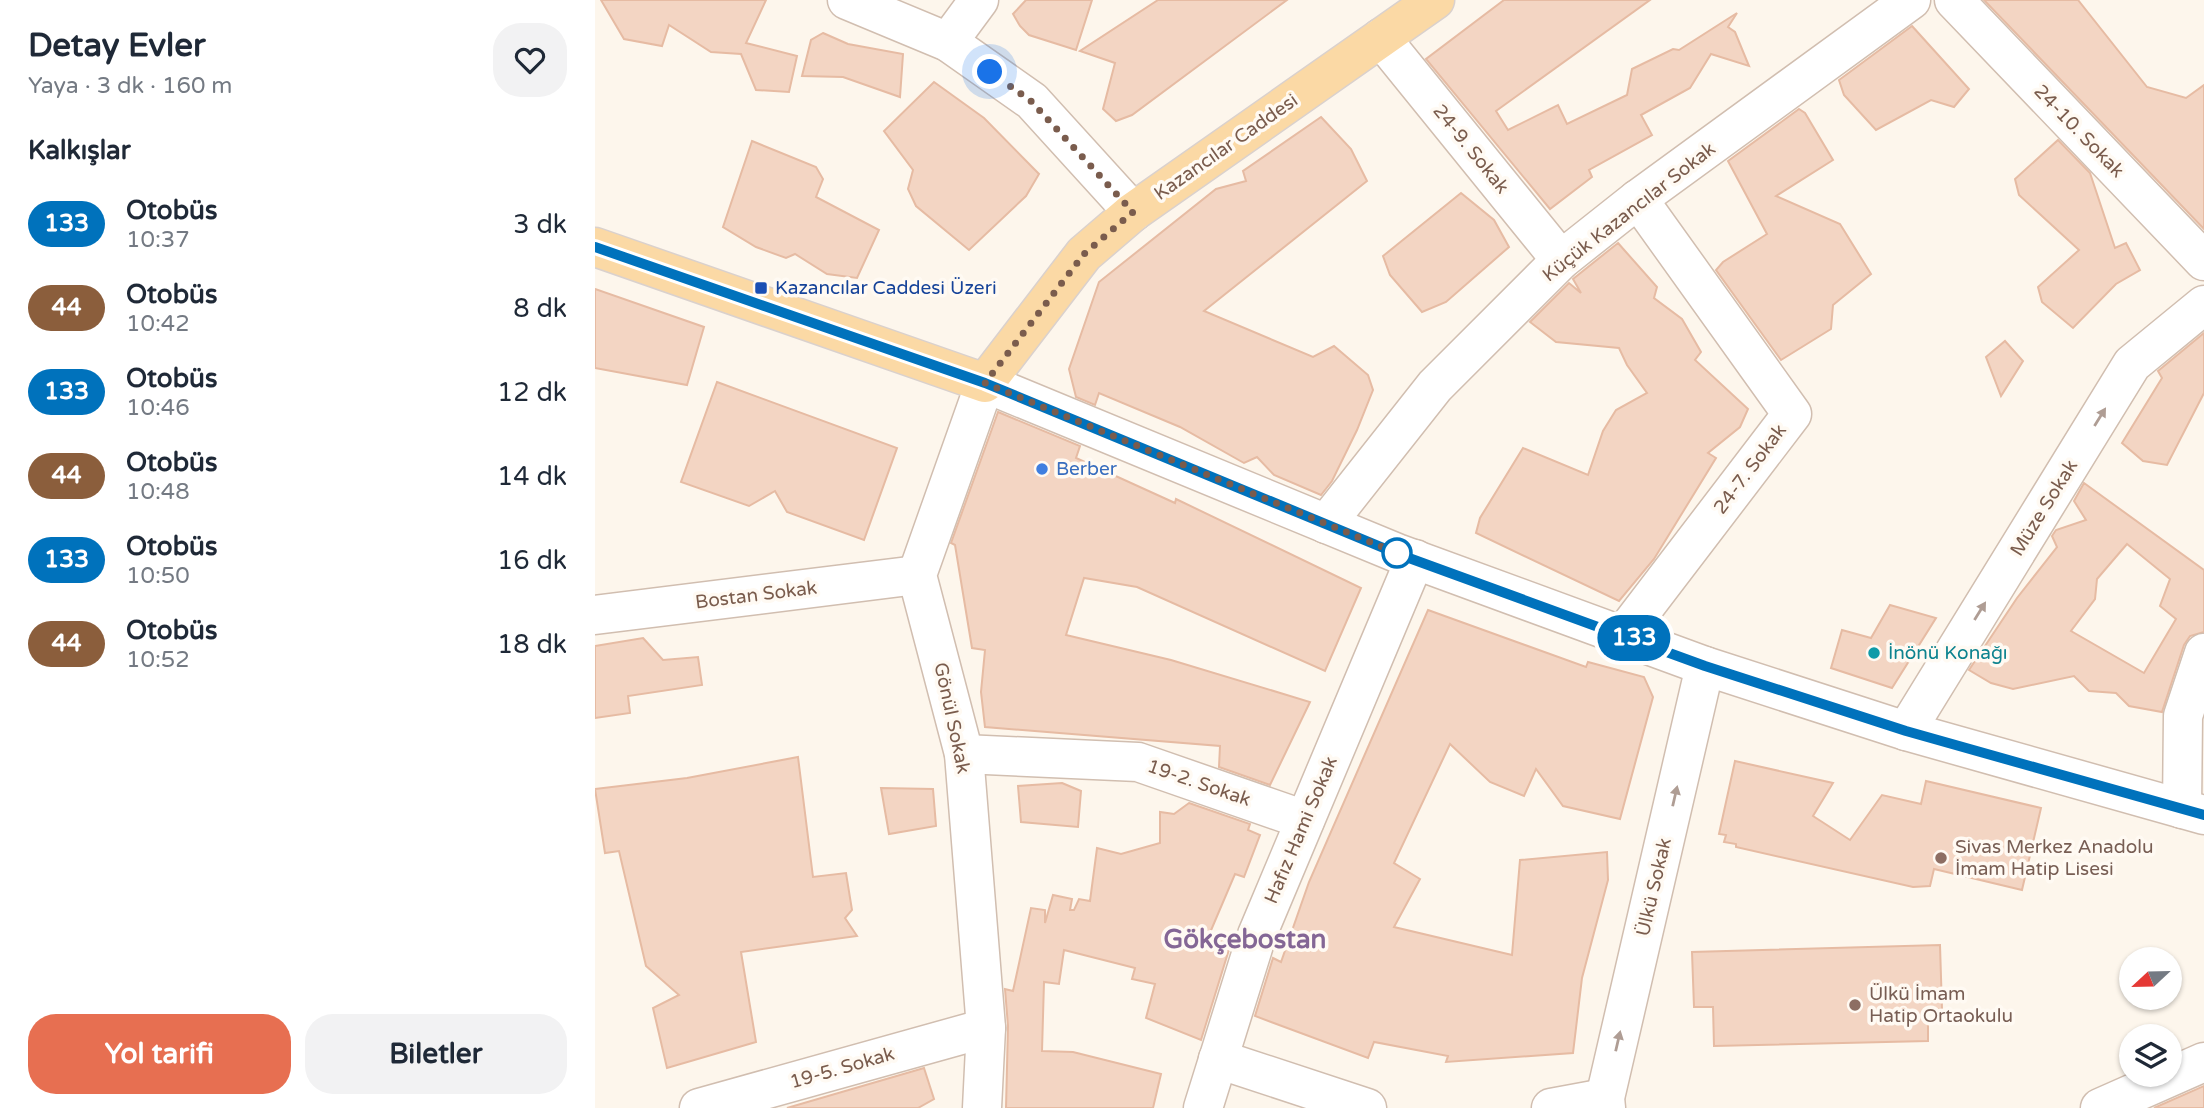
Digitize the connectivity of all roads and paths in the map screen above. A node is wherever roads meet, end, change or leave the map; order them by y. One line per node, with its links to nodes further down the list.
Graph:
1 (847, 0): 7 (street)
2 (979, 0): 7 (street)
3 (1435, 0): 6 (main road, Kazancılar Caddesi)
4 (1911, 0): 8 (street, Küçük Kazancılar Sokak)
5 (1954, 0): 12 (street, 24-10. Sokak)
6 (1381, 38): 9 (main road, Kazancılar Caddesi); 11 (street, 24-9. Sokak)
7 (948, 42): 9 (street)
8 (1638, 200): 11 (street, Küçük Kazancılar Sokak); 19 (street, 24-7. Sokak)
9 (1133, 212): 14 (main road, Kazancılar Caddesi)
10 (595, 247): 14 (main road)
11 (1561, 260): 15 (street, Küçük Kazancılar Sokak)
12 (2204, 261)
13 (2204, 304): 22 (street, Müze Sokak, one-way to 13)
14 (985, 383): 15 (street); 17 (street)
15 (1326, 524): 16 (street)
16 (1415, 559): 19 (street); 25 (street, Hafız Hami Sokak)
17 (917, 575): 18 (street, Bostan Sokak); 23 (street, Gönül Sokak)
18 (595, 615)
19 (1624, 634): 21 (street)
20 (2204, 653): 24 (street)
21 (1705, 666): 22 (street); 29 (street, Ülkü Sokak, one-way to 21)
22 (1906, 731): 24 (street)
23 (964, 754): 25 (street, 19-2. Sokak); 26 (street, Gönül Sokak)
24 (2193, 812)
25 (1305, 820): 27 (street, Hafız Hami Sokak)
26 (986, 1028): 30 (street, 19-5. Sokak); 31 (street, Gönül Sokak)
27 (1218, 1059): 32 (street, Hafız Hami Sokak); 33 (street)
28 (2204, 1062): 35 (street)
29 (1605, 1103): 34 (street)
30 (699, 1108)
31 (982, 1108)
32 (1203, 1108)
33 (1367, 1108)
34 (1551, 1108)
35 (2100, 1108)

